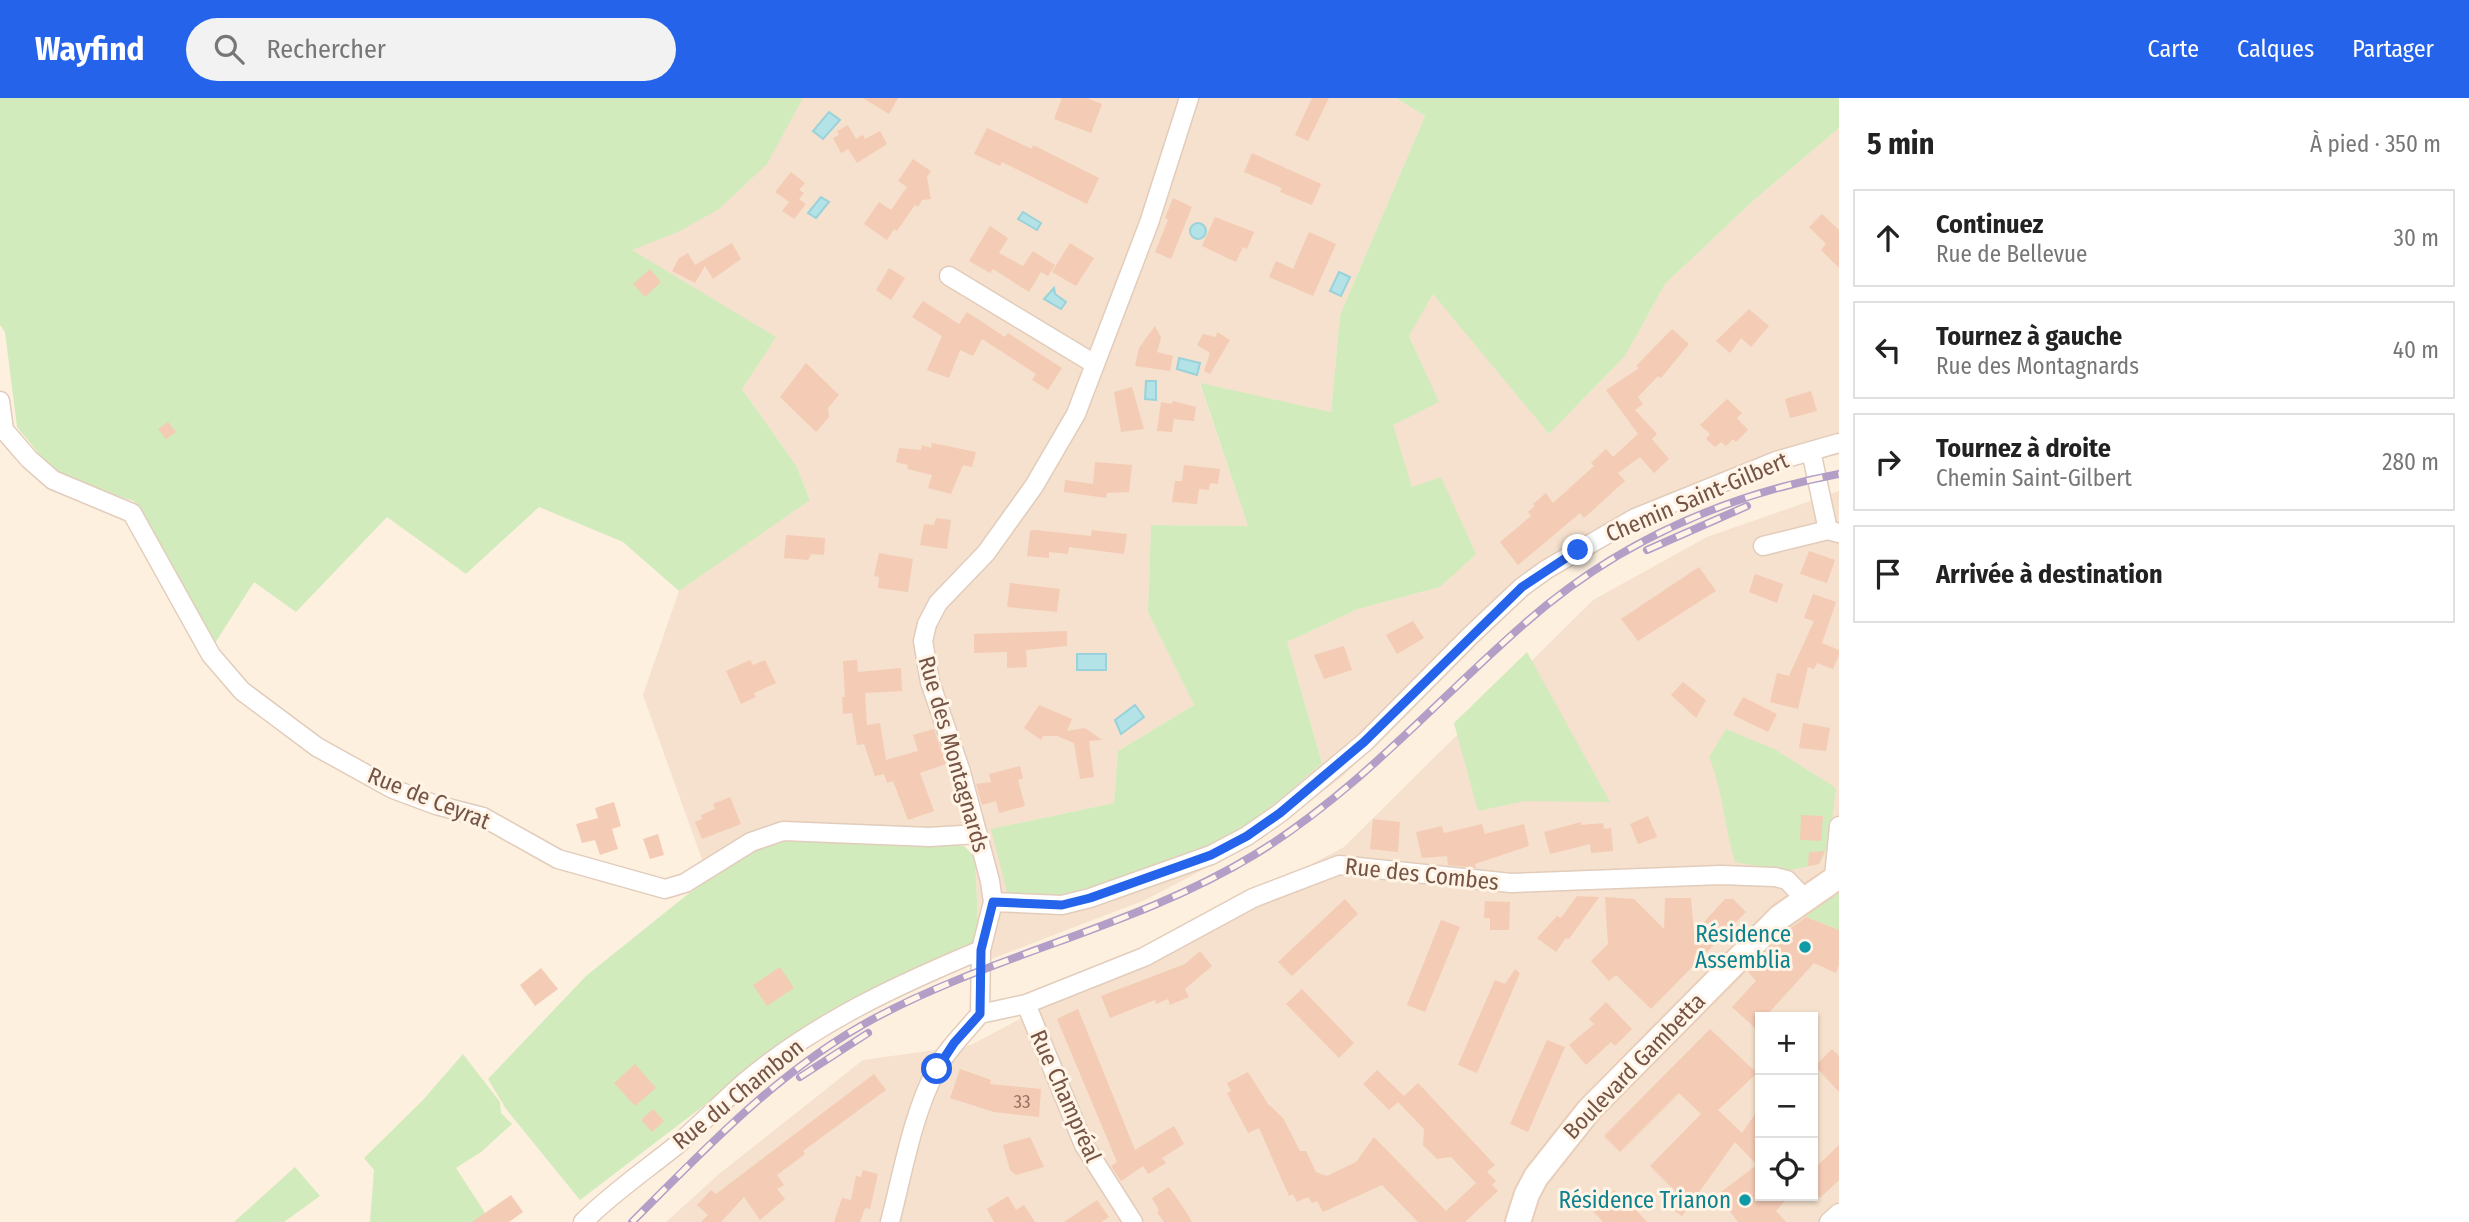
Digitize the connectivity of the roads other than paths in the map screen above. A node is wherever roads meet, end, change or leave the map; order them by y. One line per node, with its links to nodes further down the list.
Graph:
1 (1189, 98): 3 (street, Rue des Montagnards)
2 (949, 276): 3 (street)
3 (1093, 363): 11 (street, Rue des Montagnards)
4 (0, 401): 5 (street)
5 (2, 431): 11 (street, Rue de Ceyrat)
6 (1839, 443): 7 (street, Chemin Saint-Gilbert)
7 (1811, 451): 8 (street); 14 (street, Chemin Saint-Gilbert)
8 (1834, 531): 9 (street)
9 (1763, 546)
10 (1839, 826): 12 (street)
11 (978, 834): 14 (street, Rue des Montagnards)
12 (1837, 877): 13 (main road, Boulevard Gambetta)
13 (1804, 898): 16 (street, Rue des Combes); 22 (main road, Boulevard Gambetta)
14 (993, 902): 15 (street, Rue des Montagnards)
15 (981, 950): 17 (street, Rue des Montagnards); 19 (street, Rue du Chambon)
16 (1026, 1004): 17 (street, Rue des Combes); 21 (street, Rue Champréal)
17 (980, 1014): 20 (street)
18 (1839, 1213): 23 (street)
19 (583, 1222)
20 (890, 1222)
21 (1133, 1222)
22 (1518, 1222)
23 (1829, 1222)

